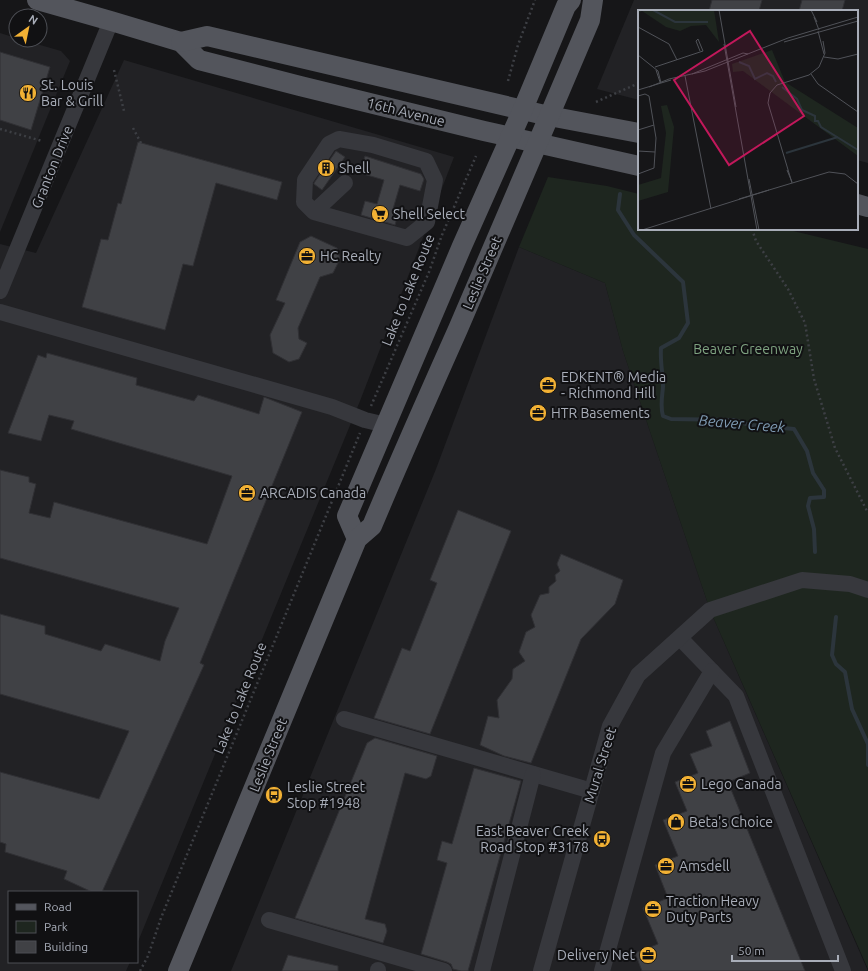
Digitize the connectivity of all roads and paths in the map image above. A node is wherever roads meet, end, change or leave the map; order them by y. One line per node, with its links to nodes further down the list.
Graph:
1 (37, 0): 5 (main road, 16th Avenue)
2 (535, 0): 8 (path)
3 (572, 0): 11 (main road, Leslie Street)
4 (592, 0): 13 (main road, Leslie Street)
5 (111, 21): 6 (main road, 16th Avenue); 28 (street, Granton Drive)
6 (181, 42): 11 (main road, 16th Avenue); 17 (main road, 16th Avenue)
7 (114, 70): 12 (path)
8 (508, 81)
9 (638, 83): 10 (path)
10 (596, 102)
11 (524, 110): 13 (main road, 16th Avenue); 17 (main road, Leslie Street)
12 (124, 111)
13 (549, 116): 16 (main road, 16th Avenue); 20 (main road, Leslie Street)
14 (133, 128): 19 (path)
15 (0, 129): 18 (path)
16 (638, 133)
17 (511, 138): 20 (main road, 16th Avenue); 31 (main road, Leslie Street)
18 (42, 141)
19 (141, 143)
20 (538, 143): 22 (main road, 16th Avenue); 34 (main road, Leslie Street)
21 (476, 156): 30 (path, Lake to Lake Route)
22 (638, 166)
23 (345, 184): 26 (street)
24 (858, 204): 25 (main road)
25 (868, 207)
26 (314, 212): 26 (street)
27 (752, 230): 33 (path)
28 (0, 291)
29 (0, 312): 31 (street)
30 (370, 410)
31 (386, 425): 34 (main road, Leslie Street)
32 (360, 434): 42 (path, Lake to Lake Route)
33 (868, 513)
34 (357, 540): 43 (main road, Leslie Street)
35 (868, 590): 36 (street, Mural Street)
36 (680, 638): 37 (street); 40 (street, Mural Street)
37 (712, 671): 47 (street); 48 (street)
38 (344, 719): 39 (street)
39 (533, 774): 40 (street); 45 (street)
40 (592, 791): 46 (street, Mural Street)
41 (269, 920): 44 (street)
42 (140, 971)
43 (178, 971)
44 (444, 971)
45 (482, 971)
46 (541, 971)
47 (602, 971)
48 (843, 971)

